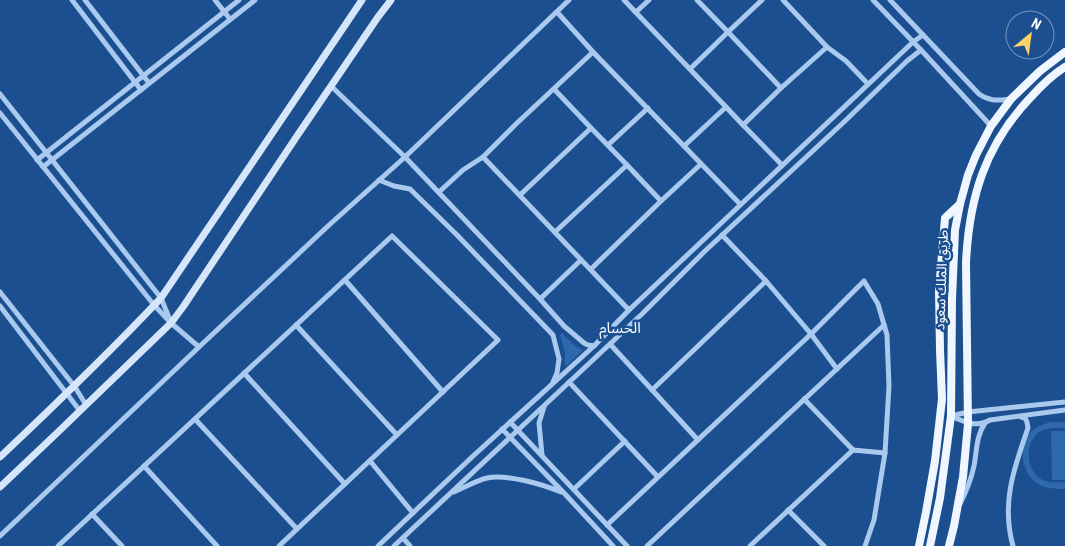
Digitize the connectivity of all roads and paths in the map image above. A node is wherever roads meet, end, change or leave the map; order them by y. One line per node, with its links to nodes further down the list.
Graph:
1 (72, 0): 32 (street)
2 (85, 0): 31 (street)
3 (215, 0): 17 (street)
4 (239, 0): 16 (street)
5 (255, 0): 18 (street)
6 (362, 0): 71 (main road)
7 (391, 0): 35 (main road)
8 (569, 0): 19 (street)
9 (624, 0): 20 (street)
10 (648, 0): 20 (street)
11 (697, 0): 22 (street)
12 (762, 0): 22 (street)
13 (783, 0): 25 (street)
14 (873, 0): 24 (street)
15 (890, 0): 23 (street)
16 (232, 2): 17 (street); 18 (street)
17 (224, 12): 21 (street); 31 (street)
18 (240, 12): 21 (street)
19 (557, 12): 27 (street); 50 (street)
20 (636, 12): 30 (street)
21 (230, 19): 33 (street)
22 (728, 32): 30 (street); 36 (street)
23 (923, 34): 24 (street); 40 (street)
24 (912, 42): 26 (street); 34 (street)
25 (826, 46): 34 (street); 36 (street)
26 (921, 50): 45 (street); 65 (street)
27 (593, 52): 37 (street); 42 (street)
28 (1065, 52): 40 (main road, طريق الملك سعود)
29 (1065, 67): 97 (main road, طريق الملك سعود)
30 (690, 69): 41 (street)
31 (143, 76): 32 (street); 33 (street)
32 (135, 82): 38 (street); 49 (street)
33 (150, 83): 38 (street)
34 (868, 84): 56 (street)
35 (330, 86): 50 (street); 76 (main road)
36 (781, 88): 44 (street)
37 (554, 89): 46 (street); 51 (street)
38 (141, 90): 53 (street)
39 (0, 94): 49 (street)
40 (1011, 99): 45 (main road, طريق الملك سعود)
41 (726, 107): 44 (street); 48 (street)
42 (648, 108): 47 (street); 48 (street)
43 (0, 114): 52 (street)
44 (743, 125): 56 (street)
45 (991, 126): 63 (main road, طريق الملك سعود)
46 (591, 128): 47 (street); 60 (street)
47 (608, 145): 55 (street)
48 (684, 146): 54 (street)
49 (46, 152): 52 (street); 53 (street)
50 (405, 157): 58 (street); 59 (street)
51 (483, 157): 59 (street); 60 (street)
52 (37, 160): 57 (street)
53 (52, 160): 57 (street); 71 (street)
54 (701, 164): 61 (street); 62 (street)
55 (627, 165): 61 (street); 64 (street)
56 (782, 165): 62 (street)
57 (43, 167): 73 (street)
58 (379, 180): 82 (street); 86 (street)
59 (439, 192): 72 (street)
60 (520, 195): 64 (street)
61 (661, 201): 67 (street)
62 (740, 204): 75 (street)
63 (960, 204): 98 (main road, طريق الملك سعود); 143 (main road)
64 (555, 232): 66 (street)
65 (722, 235): 69 (street); 80 (street)
66 (582, 260): 67 (street); 72 (street)
67 (590, 269): 75 (street)
68 (345, 280): 78 (street); 89 (street); 89 (street)
69 (766, 281): 79 (street); 88 (street)
70 (0, 292): 87 (street)
71 (161, 298): 73 (main road); 76 (street)
72 (540, 299): 81 (street)
73 (154, 305): 76 (street); 87 (main road)
74 (0, 306): 90 (street)
75 (629, 310): 81 (street)
76 (171, 323): 82 (street); 93 (main road)
77 (884, 324): 79 (street); 83 (street); 111 (street)
78 (296, 325): 84 (street); 106 (street)
79 (811, 334): 83 (street); 109 (street)
80 (610, 344): 85 (street); 88 (street)
81 (594, 346): 86 (street)
82 (199, 348): 128 (street)
83 (837, 369): 91 (street)
84 (244, 373): 100 (street); 117 (street)
85 (569, 382): 94 (street); 108 (street)
86 (552, 384): 101 (street)
87 (75, 386): 90 (main road); 93 (street)
88 (652, 390): 109 (street)
89 (443, 392): 106 (street)
90 (66, 394): 96 (street); 113 (main road)
91 (804, 399): 110 (street); 139 (street)
92 (1065, 402): 97 (street)
93 (86, 404): 96 (main road)
94 (544, 406): 105 (street); 112 (street)
95 (1065, 410): 99 (street)
96 (80, 411): 118 (main road)
97 (968, 412): 98 (street); 103 (main road, طريق الملك سعود)
98 (951, 416): 103 (street); 144 (main road, طريق الملك سعود)
99 (1018, 416): 102 (street); 146 (street)
100 (194, 420): 115 (street); 127 (street)
101 (510, 422): 104 (street); 105 (street)
102 (985, 423): 103 (street); 123 (street)
103 (968, 424): 123 (main road, طريق الملك سعود)
104 (502, 429): 107 (street); 124 (street)
105 (517, 430): 107 (street); 112 (street)
106 (397, 435): 114 (street)
107 (510, 438): 120 (street); 121 (street)
108 (625, 440): 116 (street); 119 (street)
109 (698, 440): 116 (street)
110 (853, 450): 111 (street); 122 (street)
111 (885, 453): 142 (street)
112 (542, 456): 119 (street)
113 (0, 457)
114 (370, 461): 117 (street); 124 (street)
115 (144, 466): 125 (street); 132 (street)
116 (658, 477): 126 (street)
117 (345, 484): 127 (street)
118 (0, 487)
119 (574, 489): 126 (street)
120 (451, 493): 121 (street); 129 (street)
121 (564, 493): 137 (street)
122 (788, 510): 140 (street); 141 (street)
123 (957, 511): 145 (main road, طريق الملك سعود)
124 (413, 512): 134 (street)
125 (92, 514): 130 (street); 131 (street)
126 (607, 525): 138 (street)
127 (297, 529): 133 (street)
128 (0, 536)
129 (402, 538): 135 (street); 136 (street)
130 (58, 546)
131 (122, 546)
132 (217, 546)
133 (279, 546)
134 (378, 546)
135 (394, 546)
136 (410, 546)
137 (613, 546)
138 (627, 546)
139 (647, 546)
140 (750, 546)
141 (824, 546)
142 (866, 546)
143 (919, 546)
144 (930, 546)
145 (949, 546)
146 (1013, 546)

